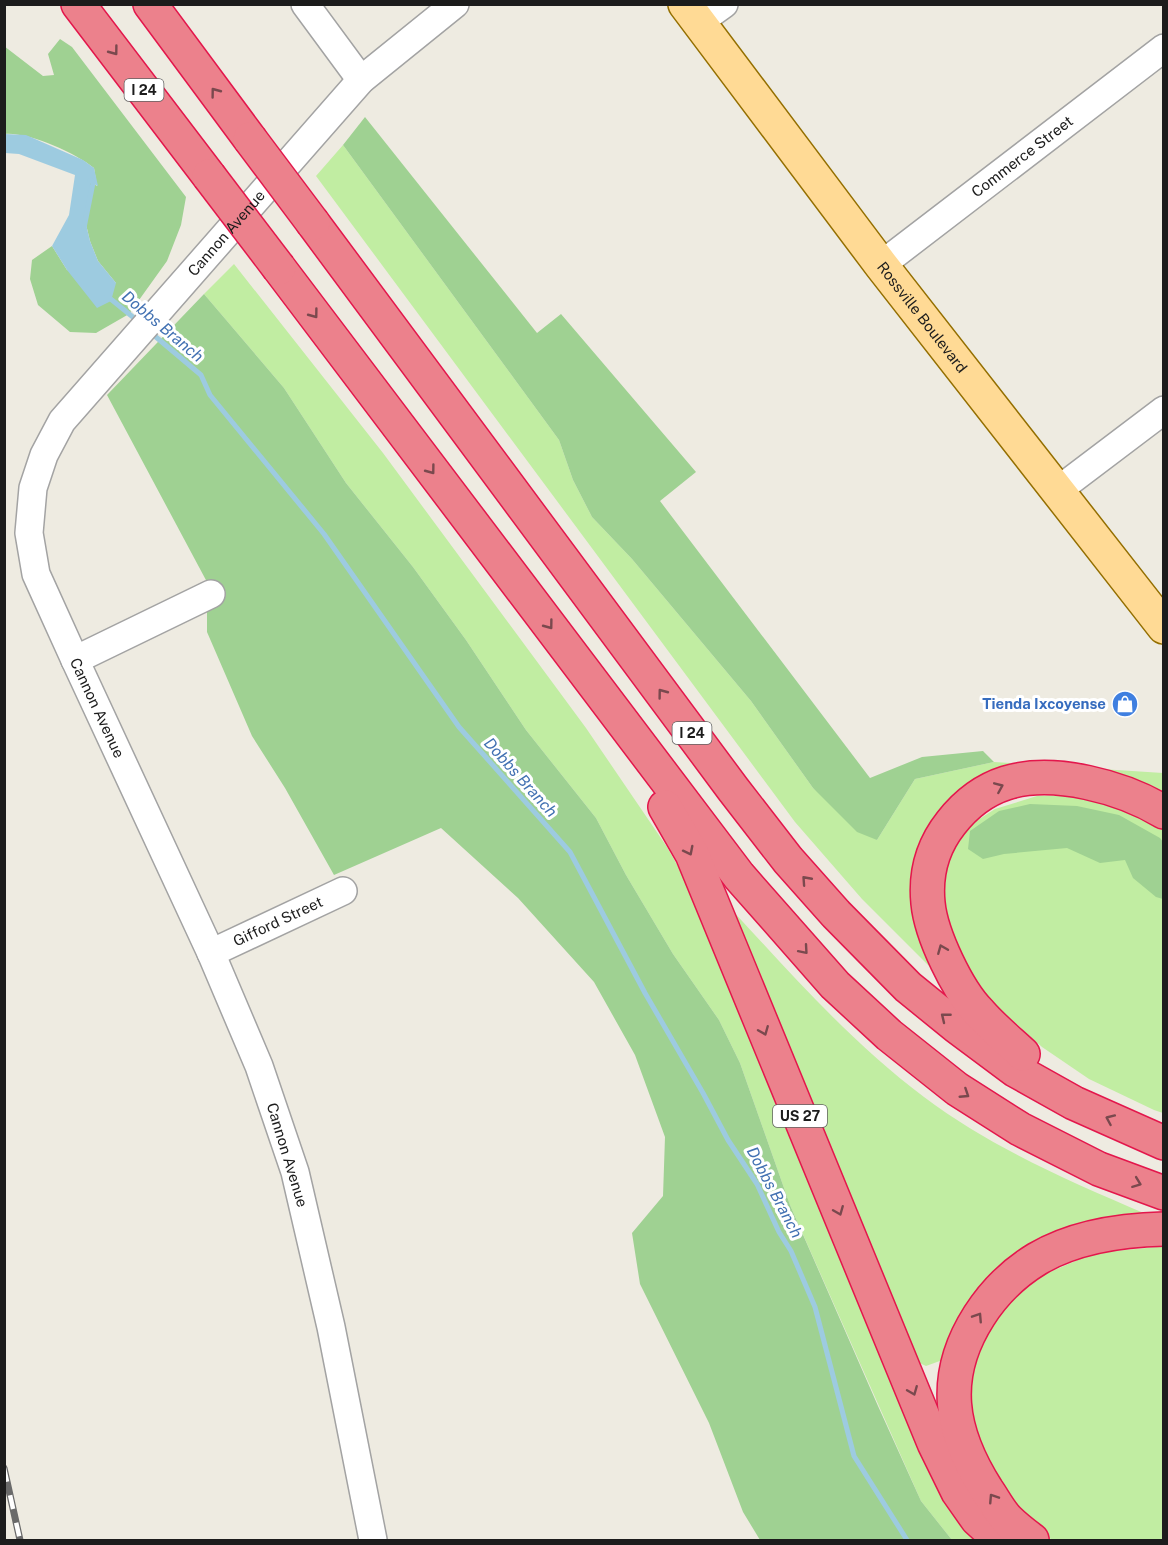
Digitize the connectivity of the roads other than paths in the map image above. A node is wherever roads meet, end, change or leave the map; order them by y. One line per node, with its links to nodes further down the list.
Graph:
1 (78, 4): 14 (highway, I 24, one-way to 14, bridge)
2 (150, 4): 18 (highway, I 24, one-way to 2, bridge)
3 (305, 4): 7 (street)
4 (455, 4): 7 (street, Cannon Avenue)
5 (703, 10): 8 (main road, Rossville Boulevard)
6 (1164, 48): 8 (street, Commerce Street)
7 (361, 80): 13 (street, Cannon Avenue)
8 (881, 265): 10 (main road, Rossville Boulevard)
9 (1164, 410): 10 (street)
10 (1057, 491): 12 (main road, Rossville Boulevard)
11 (211, 594): 13 (street)
12 (1164, 627)
13 (75, 660): 17 (street, Cannon Avenue)
14 (599, 690): 20 (highway, I 24, one-way to 20); 23 (highway, US 27, one-way to 23)
15 (1164, 812): 18 (highway, one-way to 15)
16 (343, 891): 17 (street, Gifford Street)
17 (212, 952): 22 (street, Cannon Avenue)
18 (1074, 1103): 19 (highway, I 24, one-way to 18)
19 (1164, 1143)
20 (1164, 1193)
21 (1164, 1229): 24 (highway, one-way to 21)
22 (373, 1540)
23 (1000, 1540)
24 (1032, 1540)

